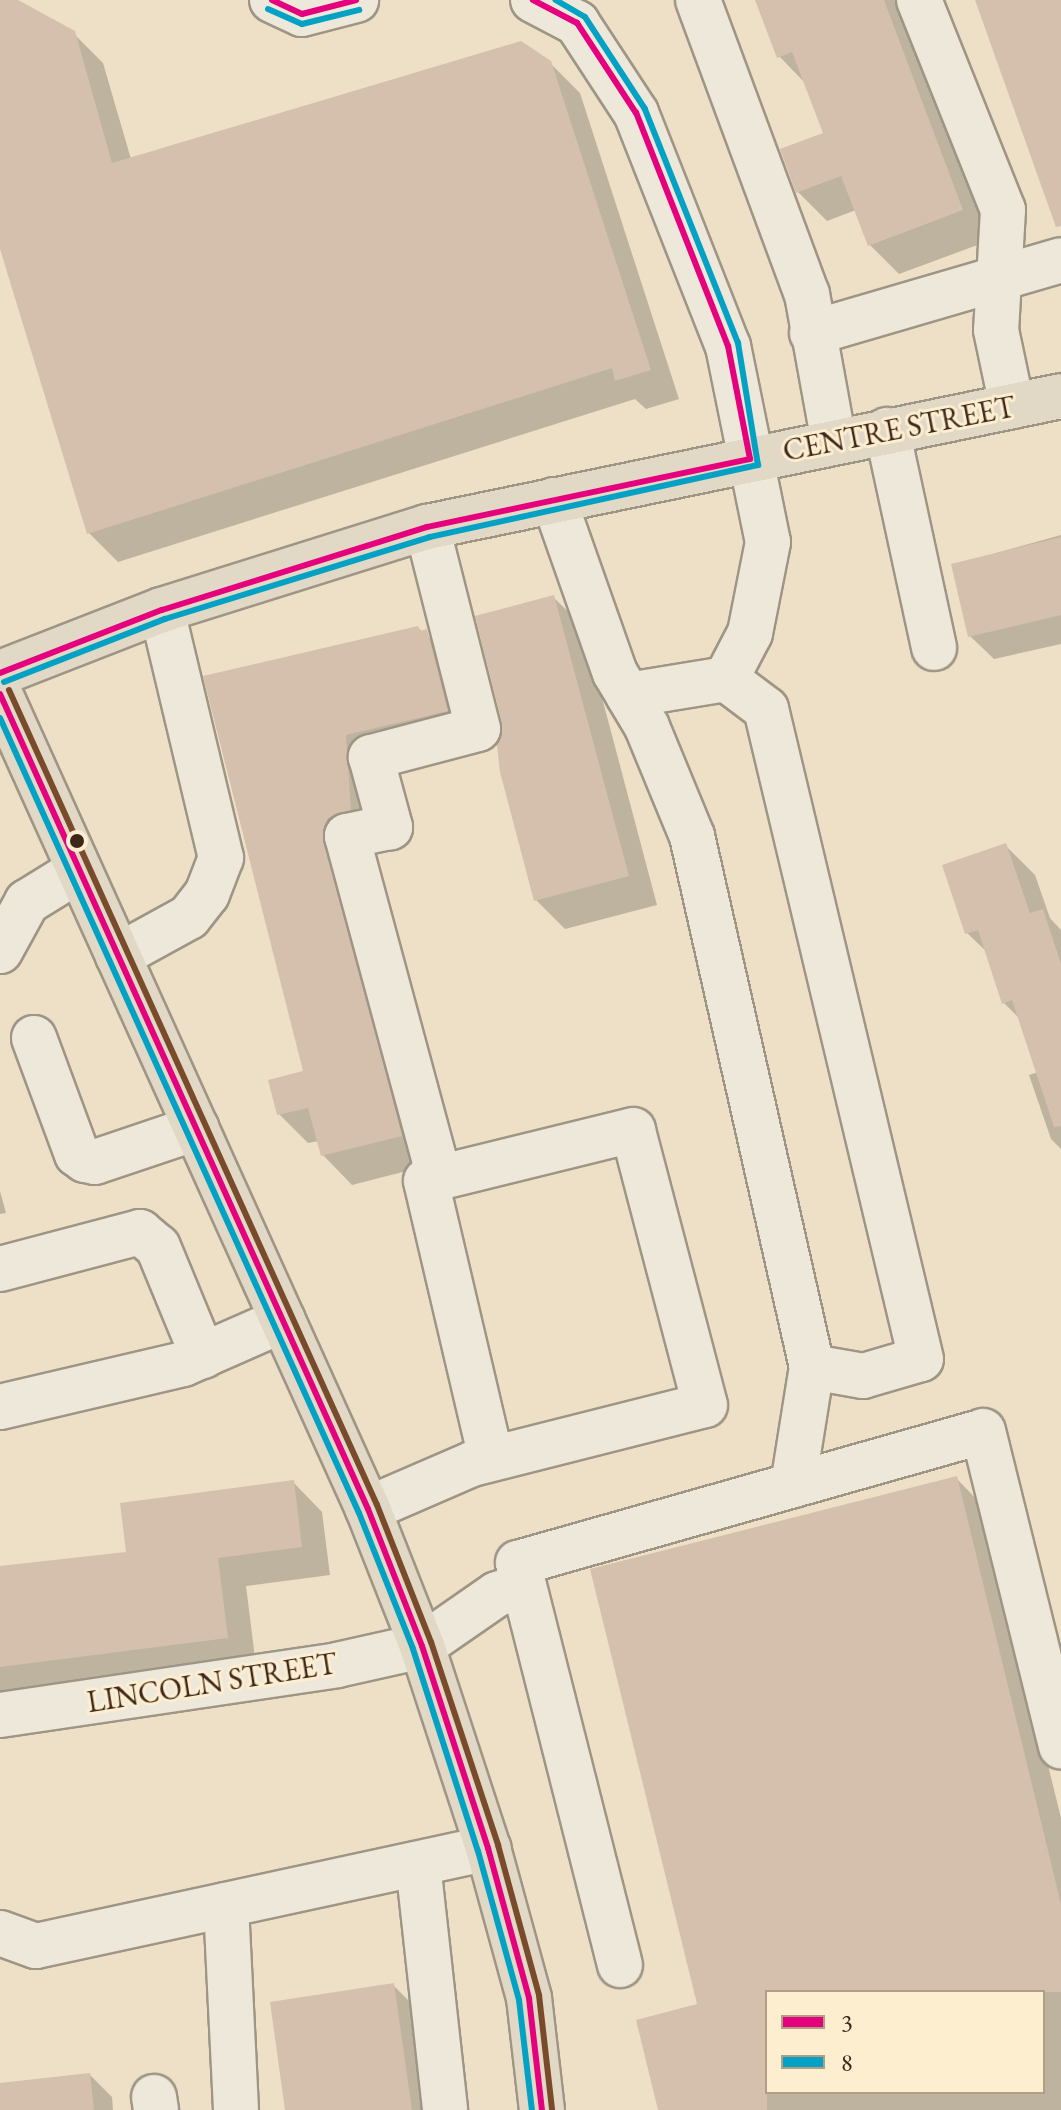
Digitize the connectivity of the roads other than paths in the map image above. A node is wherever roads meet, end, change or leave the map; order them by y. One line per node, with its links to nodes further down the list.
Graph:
1 (272, 0): 2 (street)
2 (356, 0)
3 (533, 0): 13 (street)
4 (698, 0): 8 (street)
5 (919, 0): 7 (street)
6 (1061, 260): 7 (street)
7 (998, 281): 8 (street); 10 (street)
8 (812, 333): 12 (street)
9 (1061, 396): 10 (main road, CENTRE STREET)
10 (1012, 406): 11 (main road, CENTRE STREET)
11 (887, 430): 12 (main road, CENTRE STREET); 17 (street)
12 (834, 442): 13 (main road, CENTRE STREET)
13 (750, 459): 14 (main road, CENTRE STREET); 19 (street)
14 (554, 500): 15 (main road, CENTRE STREET); 21 (street)
15 (427, 527): 16 (main road, CENTRE STREET); 27 (street)
16 (162, 610): 18 (main road, CENTRE STREET); 24 (street)
17 (934, 648)
18 (0, 673)
19 (726, 679): 21 (street); 31 (street)
20 (0, 694): 22 (main road)
21 (628, 695): 31 (street)
22 (79, 870): 23 (street); 24 (main road)
23 (0, 951)
24 (118, 956): 26 (main road)
25 (34, 1038): 26 (street)
26 (196, 1128): 29 (main road)
27 (439, 1177): 33 (street); 33 (street)
28 (0, 1269): 30 (street)
29 (283, 1320): 30 (street); 35 (main road)
30 (203, 1356): 32 (street)
31 (812, 1367): 34 (street)
32 (0, 1407)
33 (491, 1459): 35 (street)
34 (793, 1485): 36 (street); 39 (street)
35 (368, 1509): 37 (main road)
36 (524, 1586): 37 (street); 44 (street)
37 (422, 1646): 38 (street, LINCOLN STREET); 40 (main road)
38 (0, 1715)
39 (1061, 1747)
40 (488, 1848): 41 (street); 47 (main road)
41 (418, 1864): 42 (street); 46 (street)
42 (226, 1905): 43 (street); 45 (street)
43 (0, 1933)
44 (620, 1965)
45 (236, 2110)
46 (445, 2110)
47 (542, 2110)

